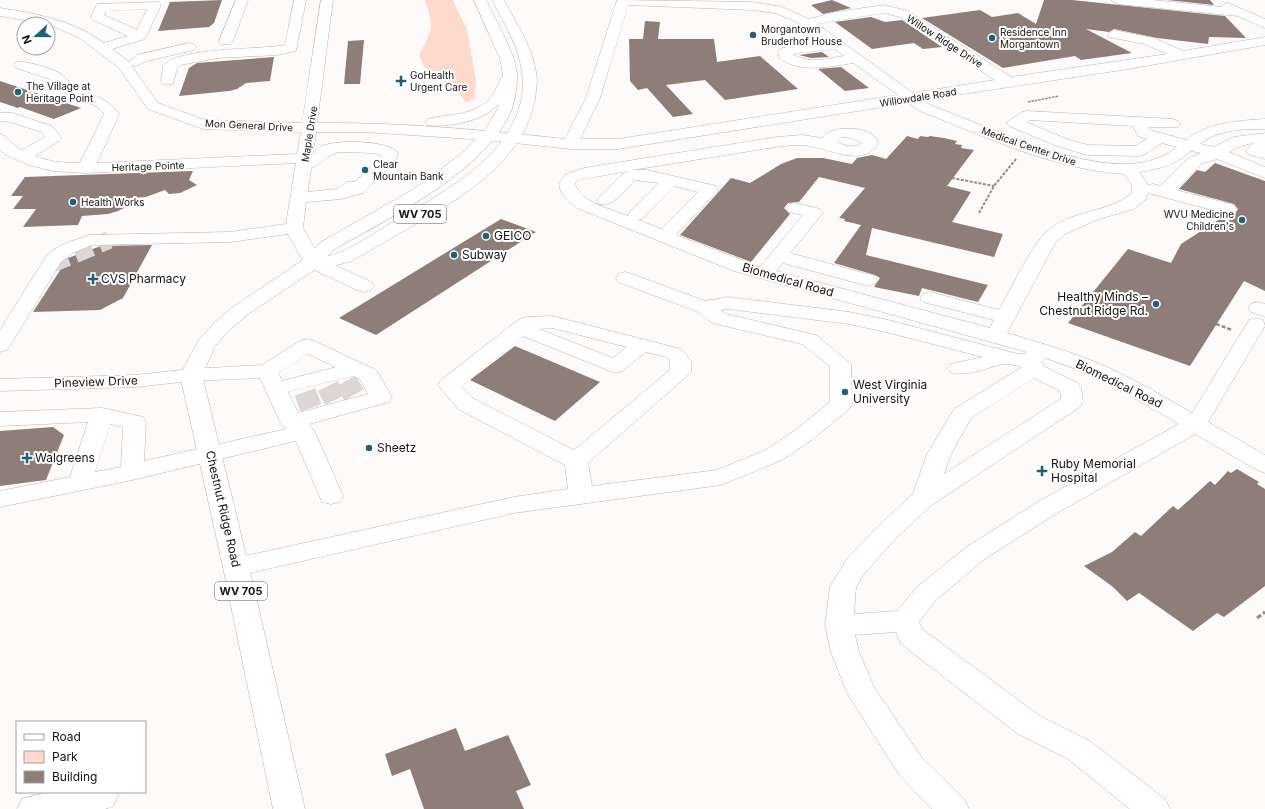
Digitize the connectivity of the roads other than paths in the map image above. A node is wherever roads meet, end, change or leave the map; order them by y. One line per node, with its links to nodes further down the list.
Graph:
1 (242, 0): 19 (street)
2 (300, 0): 17 (street)
3 (327, 0): 35 (street, Maple Drive)
4 (480, 0): 26 (street, WV 705)
5 (498, 0): 38 (street, WV 705)
6 (623, 0): 10 (street, Medical Center Drive); 41 (street)
7 (1117, 0): 12 (street)
8 (1212, 0): 12 (street)
9 (796, 2): 10 (street)
10 (778, 10): 13 (street, Medical Center Drive)
11 (0, 12): 21 (street, Mon General Drive)
12 (1241, 13): 14 (street)
13 (807, 23): 20 (street, Medical Center Drive); 28 (street, Willow Ridge Drive)
14 (1265, 24)
15 (1114, 34): 22 (street)
16 (140, 36): 16 (street); 21 (street)
17 (293, 39): 19 (street); 27 (street)
18 (1265, 41): 22 (street, Willowdale Road)
19 (213, 42): 24 (street)
20 (839, 45): 23 (street, Medical Center Drive); 23 (street)
21 (103, 48): 24 (street, Mon General Drive)
22 (1183, 56): 28 (street, Willowdale Road)
23 (857, 58): 29 (street, Medical Center Drive)
24 (130, 63): 35 (street, Mon General Drive)
25 (21, 65): 50 (street)
26 (510, 75): 34 (street); 36 (street, WV 705)
27 (168, 81)
28 (1008, 82): 29 (street, Willowdale Road)
29 (909, 98): 41 (street, Willowdale Road); 51 (street, Medical Center Drive)
30 (0, 117): 46 (street)
31 (1139, 122): 32 (street); 37 (street); 37 (street)
32 (1173, 124)
33 (1265, 124): 43 (street, Medical Center Drive)
34 (364, 127): 35 (street, Mon General Drive); 36 (street, Mon General Drive); 49 (street)
35 (310, 128): 47 (street, Maple Drive)
36 (488, 135): 38 (street); 49 (street, WV 705)
37 (1160, 137): 43 (street)
38 (512, 138): 41 (street); 64 (street, WV 705)
39 (1265, 138): 44 (street); 45 (street)
40 (0, 139): 46 (street, Heritage Pointe)
41 (570, 144)
42 (829, 144): 62 (street, Biomedical Road)
43 (1189, 145): 44 (street); 51 (street, Medical Center Drive)
44 (1220, 151): 48 (street); 52 (street); 55 (street)
45 (1265, 154)
46 (24, 156): 50 (street, Heritage Pointe)
47 (305, 162): 50 (street, Heritage Pointe); 56 (street, Maple Drive); 56 (street)
48 (1265, 162)
49 (459, 163): 64 (street, WV 705)
50 (86, 168)
51 (1129, 169): 54 (street)
52 (1265, 173)
53 (670, 181): 57 (street); 60 (street); 62 (street)
54 (1140, 185): 55 (street); 72 (street)
55 (1163, 192): 59 (street)
56 (299, 198): 61 (street, Maple Drive)
57 (605, 200)
58 (795, 208): 63 (street)
59 (1228, 209)
60 (636, 214)
61 (294, 228): 64 (street); 75 (street)
62 (664, 237): 65 (street, Biomedical Road)
63 (776, 250): 65 (street); 67 (street)
64 (313, 262): 68 (street); 80 (street, WV 705)
65 (764, 274): 74 (street, Biomedical Road)
66 (625, 278): 70 (street)
67 (868, 280)
68 (364, 286)
69 (930, 298): 72 (street)
70 (703, 307): 77 (street); 96 (street)
71 (1259, 314): 87 (street)
72 (1005, 317): 74 (street)
73 (520, 328): 76 (street); 76 (street); 90 (street)
74 (995, 336): 78 (street, Biomedical Road)
75 (0, 345)
76 (642, 345): 90 (street)
77 (1004, 356): 78 (street); 79 (street)
78 (1035, 360): 87 (street, Biomedical Road); 89 (street); 92 (street)
79 (956, 368)
80 (191, 374): 81 (street, Pineview Drive); 82 (street, Pineview Drive); 88 (street, Chestnut Ridge Road / WV 705)
81 (271, 380): 83 (street); 84 (street); 84 (street, Pineview Drive)
82 (0, 385)
83 (342, 388): 84 (street); 84 (street)
84 (305, 408): 88 (street); 95 (street)
85 (102, 415): 86 (street); 93 (street); 94 (street)
86 (0, 420)
87 (1196, 424): 91 (street, Biomedical Road); 100 (street)
88 (210, 454): 93 (street); 99 (street, Chestnut Ridge Road / WV 705)
89 (939, 454): 92 (street); 97 (street)
90 (576, 461): 96 (street)
91 (1265, 464)
92 (975, 465): 97 (street)
93 (132, 472): 94 (street)
94 (80, 483): 98 (street)
95 (331, 496)
96 (581, 496): 99 (street)
97 (924, 498): 101 (street)
98 (0, 499)
99 (236, 567): 104 (street, Chestnut Ridge Road / WV 705)
100 (905, 621): 101 (street); 106 (street)
101 (839, 625): 105 (street)
102 (102, 796): 103 (street)
103 (33, 809)
104 (288, 809)
105 (953, 809)
106 (1154, 809)

